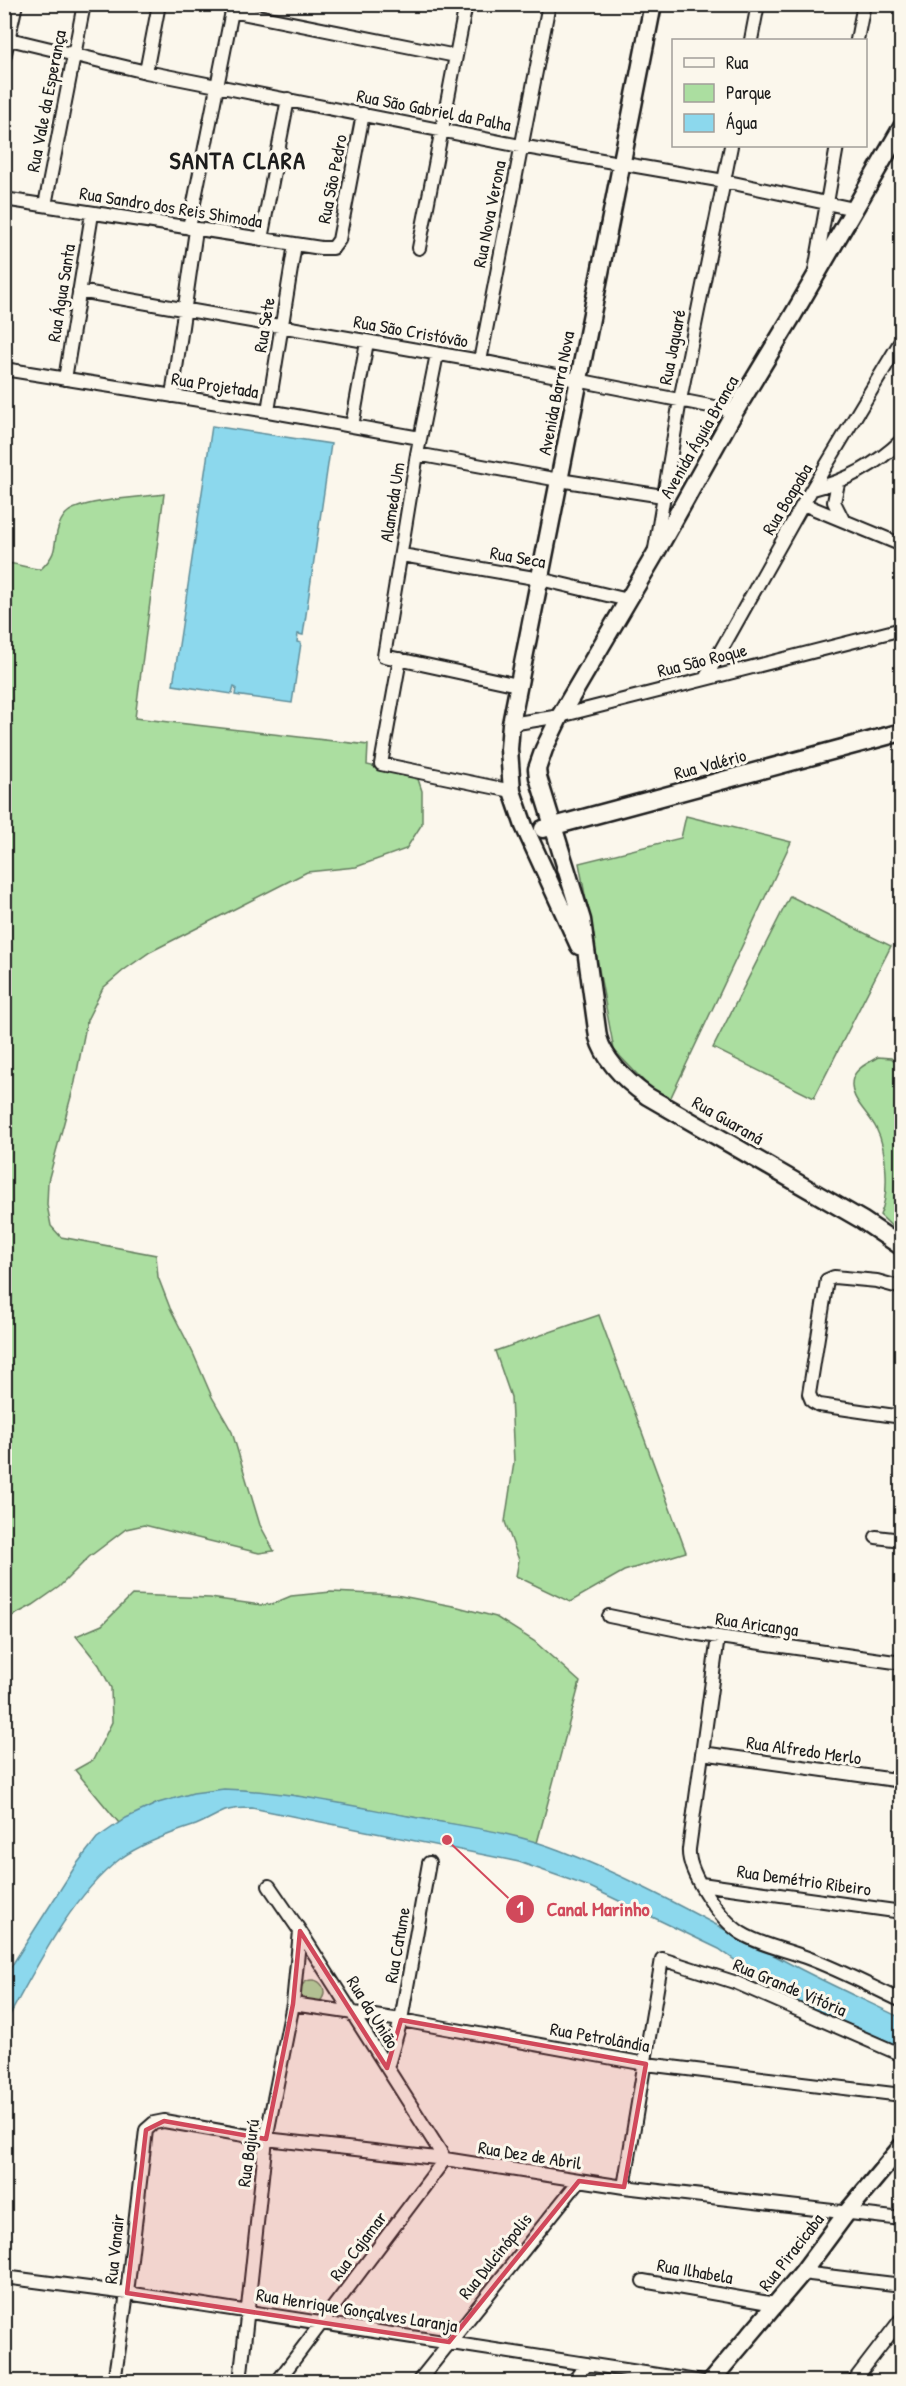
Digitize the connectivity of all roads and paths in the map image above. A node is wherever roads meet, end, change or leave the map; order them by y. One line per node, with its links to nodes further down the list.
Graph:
1 (16, 4): 10 (street)
2 (84, 4): 13 (street, Rua Vale da Esperança)
3 (159, 4): 16 (street)
4 (466, 4): 14 (street)
5 (549, 4): 22 (street, Rua Nova Verona)
6 (653, 4): 25 (street, Avenida Barra Nova)
7 (758, 4): 11 (street)
8 (864, 4): 12 (street)
9 (232, 8): 14 (street); 17 (street)
10 (9, 39): 13 (street, Rua São Gabriel da Palha); 15 (street)
11 (751, 39)
12 (857, 39)
13 (72, 55): 16 (street, Rua São Gabriel da Palha); 29 (street, Rua Vale da Esperança)
14 (456, 56): 21 (street)
15 (4, 58)
16 (146, 72): 17 (street, Rua São Gabriel da Palha)
17 (218, 86): 18 (street, Rua São Gabriel da Palha); 32 (street)
18 (288, 99): 19 (street, Rua São Gabriel da Palha); 33 (street)
19 (363, 114): 21 (street, Rua São Gabriel da Palha); 35 (street, Rua São Pedro)
20 (902, 127): 30 (street, Avenida Águia Branca)
21 (441, 130): 22 (street, Rua São Gabriel da Palha); 36 (street)
22 (520, 146): 25 (street, Rua São Gabriel da Palha); 44 (street, Rua Nova Verona)
23 (731, 147): 26 (street, Rua Jaguaré)
24 (837, 147): 28 (street)
25 (622, 164): 26 (street, Rua São Gabriel da Palha); 47 (street, Avenida Barra Nova)
26 (724, 181): 28 (street, Rua São Gabriel da Palha); 49 (street, Rua Jaguaré)
27 (4, 199): 29 (street, Rua Sandro dos Reis Shimoda)
28 (825, 203): 30 (street, Rua São Gabriel da Palha); 37 (street)
29 (45, 205): 31 (street, Rua Sandro dos Reis Shimoda)
30 (854, 209): 37 (street, Avenida Águia Branca)
31 (92, 214): 32 (street, Rua Sandro dos Reis Shimoda); 38 (street, Rua Água Santa)
32 (192, 229): 33 (street, Rua Sandro dos Reis Shimoda); 39 (street)
33 (261, 239): 34 (street, Rua Sandro dos Reis Shimoda)
34 (295, 244): 35 (street, Rua Sandro dos Reis Shimoda); 40 (street, Rua Sete)
35 (333, 248)
36 (420, 248)
37 (814, 276): 51 (street, Avenida Águia Branca)
38 (79, 291): 39 (street, Rua São Cristóvão); 46 (street, Rua Água Santa)
39 (184, 309): 40 (street, Rua São Cristóvão); 48 (street)
40 (282, 326): 42 (street, Rua São Cristóvão); 50 (street, Rua Sete)
41 (902, 339): 59 (street, Rua Boapaba)
42 (367, 342): 43 (street, Rua São Cristóvão); 52 (street)
43 (436, 354): 44 (street, Rua São Cristóvão); 53 (street, Alameda Um)
44 (480, 361): 47 (street, Rua São Cristóvão)
45 (4, 369): 46 (street, Rua Projetada)
46 (65, 379): 48 (street, Rua Projetada)
47 (578, 380): 49 (street, Rua São Cristóvão); 57 (street, Avenida Barra Nova)
48 (172, 396): 50 (street, Rua Projetada)
49 (680, 400): 51 (street, Rua São Cristóvão); 60 (street, Rua Jaguaré)
50 (268, 411): 52 (street, Rua Projetada)
51 (735, 411): 65 (street, Avenida Águia Branca)
52 (352, 426): 53 (street, Rua Projetada)
53 (420, 438): 56 (street, Alameda Um)
54 (902, 440): 55 (street)
55 (896, 450): 58 (street)
56 (417, 454): 57 (street); 64 (street, Alameda Um)
57 (559, 480): 60 (street); 66 (street, Avenida Barra Nova)
58 (838, 483): 59 (street); 62 (street)
59 (813, 489): 61 (street, Rua Boapaba)
60 (663, 496): 65 (street, Rua Jaguaré)
61 (803, 504): 62 (street); 70 (street, Rua Boapaba)
62 (843, 520): 63 (street)
63 (902, 545)
64 (402, 555): 66 (street, Rua Seca); 69 (street, Alameda Um)
65 (654, 556): 67 (street, Avenida Águia Branca)
66 (540, 579): 67 (street, Rua Seca); 71 (street, Avenida Barra Nova)
67 (628, 600): 72 (street, Avenida Águia Branca)
68 (902, 629): 70 (street, Rua São Roque)
69 (400, 659): 71 (street); 77 (street)
70 (706, 678): 72 (street, Rua São Roque)
71 (518, 685): 73 (street, Avenida Barra Nova)
72 (560, 716): 73 (street, Rua São Roque); 76 (street, Avenida Águia Branca)
73 (511, 724): 75 (street, Avenida Barra Nova)
74 (901, 735): 78 (street, Rua Valério)
75 (510, 762): 76 (street); 77 (street, Avenida Barra Nova)
76 (537, 769): 78 (street, Rua Guaraná)
77 (512, 791): 79 (street, Rua Guaraná)
78 (552, 826): 79 (street, Rua Valério); 80 (street, Rua Guaraná)
79 (529, 835): 80 (street, Rua Guaraná)
80 (591, 984): 81 (street, Rua Guaraná)
81 (902, 1247)
82 (902, 1288): 83 (street)
83 (902, 1417)
84 (876, 1536): 85 (street)
85 (902, 1540)
86 (609, 1616): 87 (street, Rua Aricanga)
87 (718, 1637): 88 (street, Rua Aricanga); 89 (street, Rua Grande Vitória)
88 (902, 1663)
89 (702, 1754): 90 (street, Rua Alfredo Merlo); 92 (street, Rua Grande Vitória)
90 (902, 1781)
91 (429, 1863): 99 (street, Rua Catume)
92 (701, 1884): 94 (street, Rua Demétrio Ribeiro); 96 (street, Rua Grande Vitória)
93 (269, 1886): 95 (street, Rua da União)
94 (902, 1912)
95 (300, 1931): 97 (street, Rua Bajurú); 98 (street, Rua da União)
96 (902, 2001)
97 (293, 2004): 98 (street, Rua Petrolândia); 105 (street, Rua Bajurú)
98 (351, 2012): 99 (street, Rua Petrolândia); 102 (street, Rua da União)
99 (401, 2020): 101 (street, Rua Petrolândia); 102 (street, Rua Catume)
100 (902, 2055): 101 (street, Rua Grande Vitória)
101 (646, 2064): 103 (street, Rua Petrolândia); 109 (street)
102 (387, 2068): 107 (street, Rua da União)
103 (902, 2095)
104 (154, 2123): 105 (street, Rua Dez de Abril); 116 (street, Rua Vanair)
105 (266, 2139): 107 (street, Rua Dez de Abril); 118 (street, Rua Bajurú)
106 (902, 2146): 110 (street, Rua Piracicaba)
107 (445, 2159): 108 (street, Rua Dez de Abril); 120 (street, Rua Cajamar)
108 (579, 2181): 109 (street, Rua Dez de Abril); 121 (street, Rua Dulcinópolis)
109 (624, 2187): 110 (street, Rua Dez de Abril)
110 (848, 2211): 111 (street, Rua Dez de Abril); 112 (street, Rua Piracicaba)
111 (902, 2219)
112 (802, 2273): 115 (street); 117 (street, Rua Piracicaba)
113 (4, 2277): 116 (street, Rua Henrique Gonçalves Laranja)
114 (643, 2281): 117 (street, Rua Ilhabela)
115 (902, 2285)
116 (128, 2293): 118 (street, Rua Henrique Gonçalves Laranja); 123 (street, Rua Vanair)
117 (775, 2304): 129 (street, Rua Piracicaba)
118 (248, 2312): 120 (street, Rua Henrique Gonçalves Laranja); 124 (street, Rua Bajurú)
119 (902, 2318): 130 (street)
120 (322, 2324): 121 (street, Rua Henrique Gonçalves Laranja); 125 (street, Rua Cajamar)
121 (449, 2342): 122 (street, Rua Henrique Gonçalves Laranja); 126 (street, Rua Dulcinópolis)
122 (587, 2364): 127 (street); 128 (street, Rua Henrique Gonçalves Laranja)
123 (114, 2382)
124 (240, 2382)
125 (277, 2382)
126 (418, 2382)
127 (573, 2382)
128 (703, 2382)
129 (710, 2382)
130 (853, 2382)

